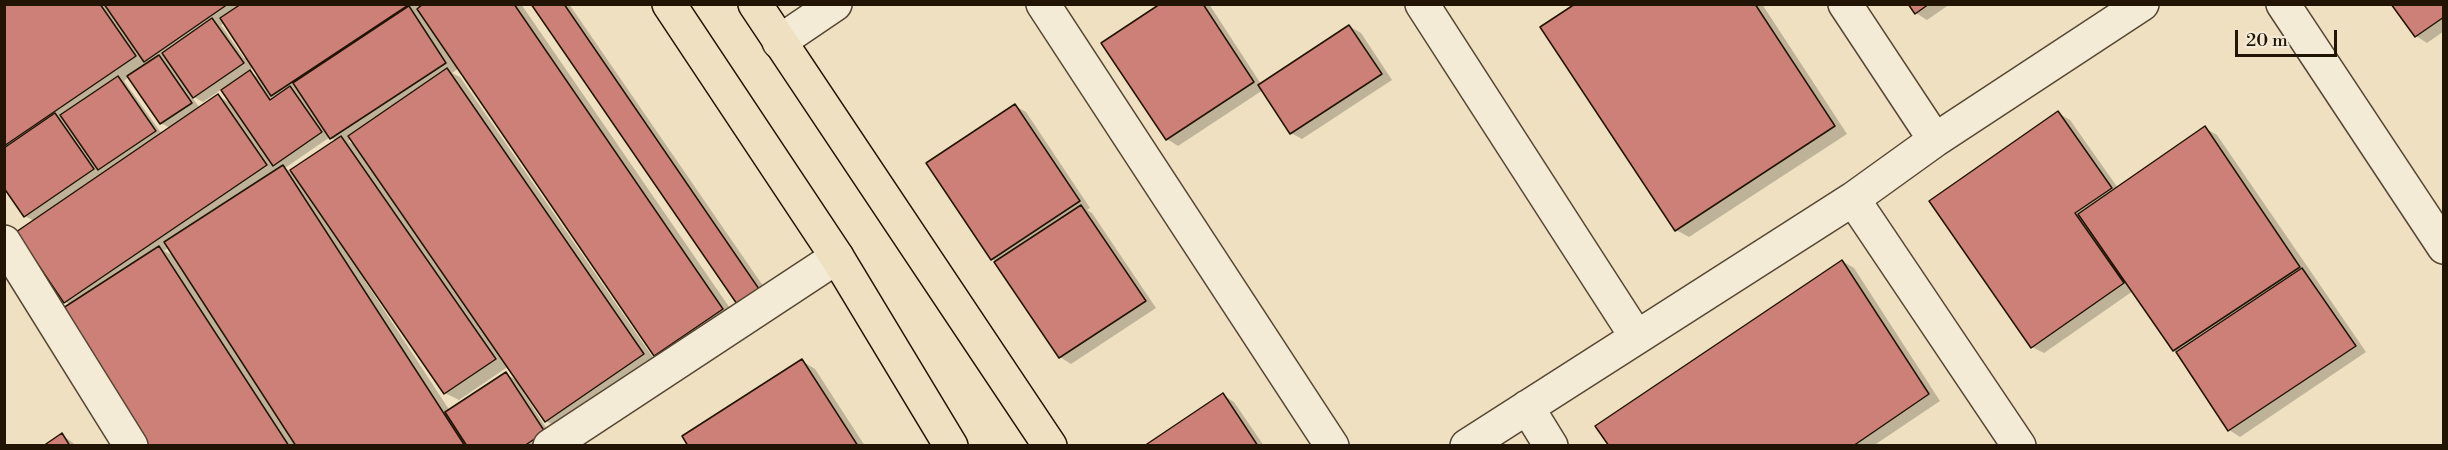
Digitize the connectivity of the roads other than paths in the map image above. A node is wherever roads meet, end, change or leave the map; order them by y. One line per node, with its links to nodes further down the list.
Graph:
1 (669, 4): 14 (main road)
2 (755, 4): 9 (main road)
3 (835, 4): 9 (street)
4 (1042, 4): 21 (street)
5 (1422, 4): 15 (street)
6 (1845, 4): 10 (street)
7 (2142, 4): 10 (street)
8 (2283, 4): 13 (street)
9 (779, 42): 20 (main road)
10 (1935, 140): 11 (street)
11 (1853, 199): 15 (street); 24 (street)
12 (4, 242): 17 (street)
13 (2444, 247)
14 (837, 257): 18 (street); 19 (main road)
15 (1636, 336): 16 (street)
16 (1527, 407): 22 (street); 23 (street)
17 (131, 446)
18 (550, 446)
19 (951, 446)
20 (1050, 446)
21 (1332, 446)
22 (1467, 446)
23 (1551, 446)
24 (2019, 446)

